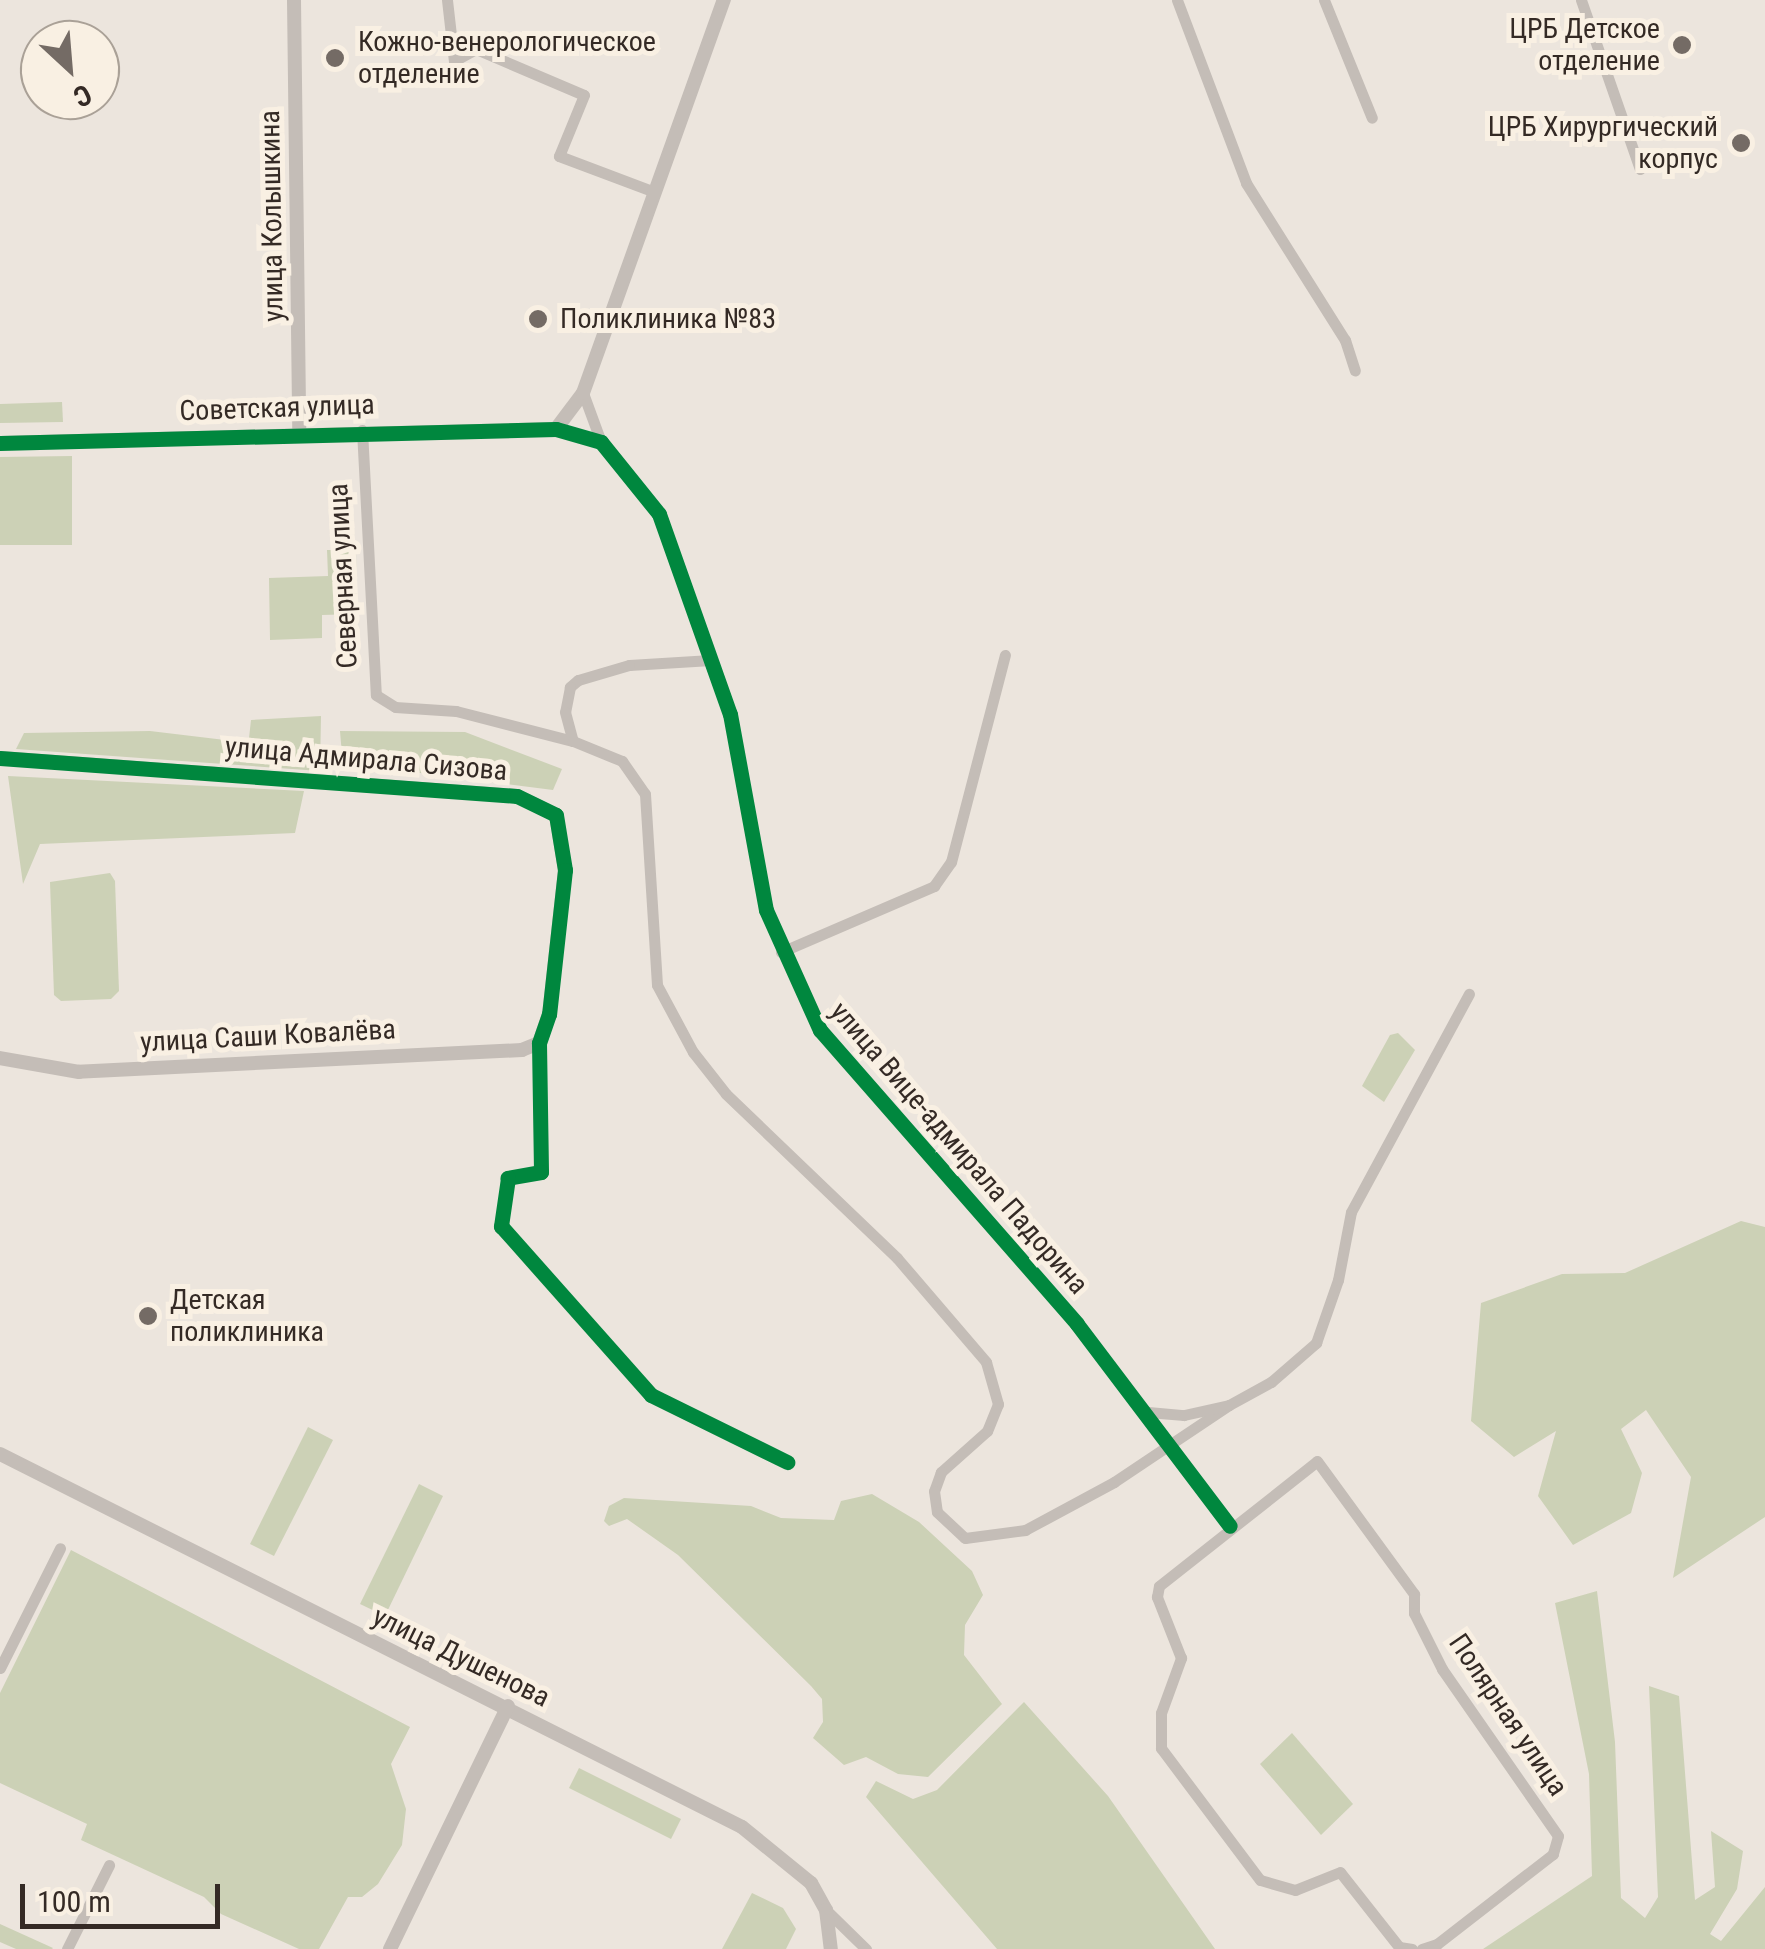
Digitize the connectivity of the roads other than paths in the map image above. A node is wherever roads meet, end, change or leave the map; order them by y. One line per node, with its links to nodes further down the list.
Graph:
1 (294, 0): 14 (street, улица Колышкина)
2 (447, 0): 9 (street)
3 (724, 0): 9 (street)
4 (1177, 0): 10 (street)
5 (1324, 0): 7 (street)
6 (1581, 0): 8 (street)
7 (1372, 118)
8 (1640, 169)
9 (652, 191): 11 (street)
10 (1354, 370)
11 (583, 393): 13 (street); 16 (street, улица Вице-адмирала Падорина)
12 (362, 430): 13 (street, Советская улица); 14 (street, Советская улица); 19 (street, Северная улица)
13 (556, 430): 16 (street)
14 (299, 432): 15 (street, Советская улица)
15 (0, 442)
16 (601, 442): 18 (street, улица Вице-адмирала Падорина)
17 (1005, 655): 21 (street)
18 (712, 660): 19 (street); 21 (street, улица Вице-адмирала Падорина)
19 (573, 741): 29 (street)
20 (0, 758): 23 (street, улица Адмирала Сизова)
21 (781, 952): 28 (street, улица Вице-адмирала Падорина)
22 (1469, 994): 27 (street)
23 (539, 1043): 24 (street, улица Саши Ковалёва); 25 (street, улица Адмирала Сизова)
24 (0, 1058)
25 (506, 1192)
26 (503, 1217): 31 (street)
27 (1228, 1406): 28 (street); 29 (street)
28 (1148, 1412): 29 (street)
29 (1171, 1445): 32 (street)
30 (0, 1454): 35 (street, улица Душенова)
31 (787, 1462)
32 (1230, 1526): 42 (street, Полярная улица); 43 (street, Полярная улица)
33 (60, 1548): 34 (street)
34 (0, 1668)
35 (508, 1706): 37 (street, улица Душенова); 39 (street)
36 (109, 1865): 38 (street)
37 (826, 1910): 40 (street); 41 (street, улица Душенова)
38 (67, 1949)
39 (390, 1949)
40 (831, 1949)
41 (866, 1949)
42 (1412, 1949)
43 (1422, 1949)

